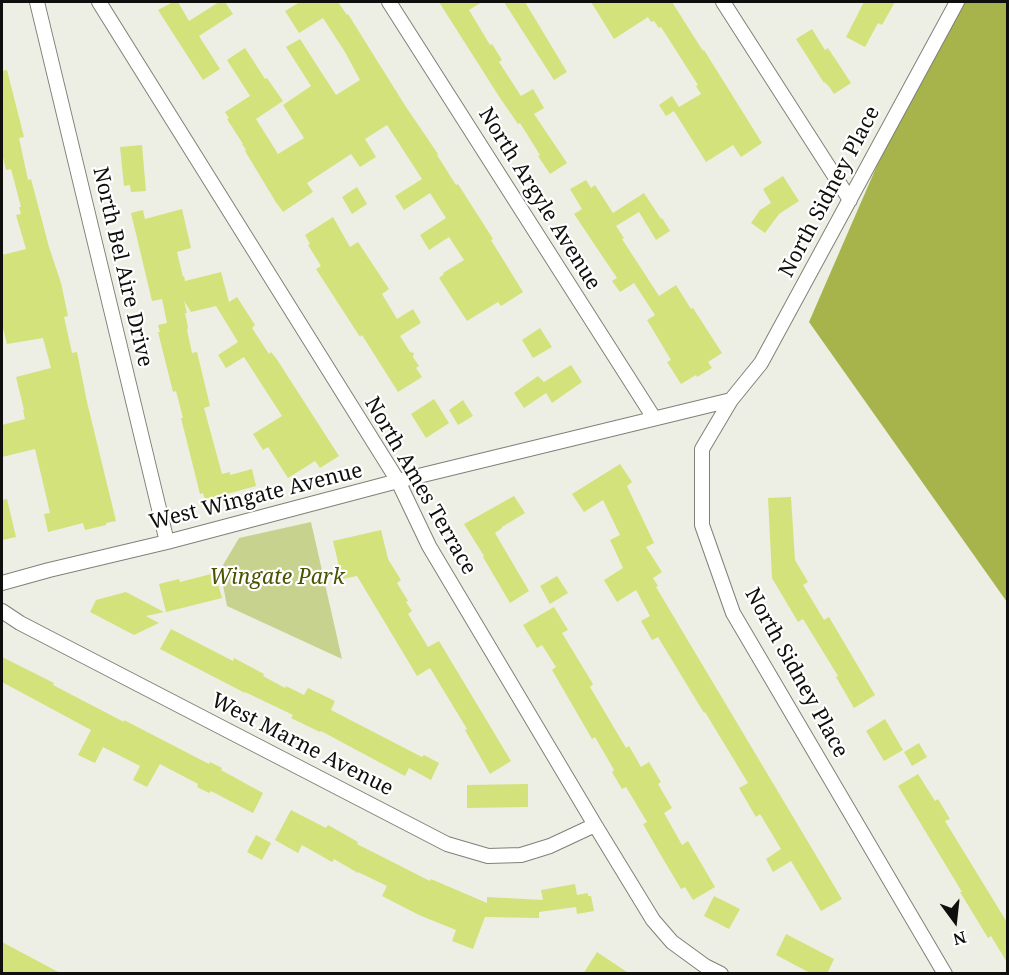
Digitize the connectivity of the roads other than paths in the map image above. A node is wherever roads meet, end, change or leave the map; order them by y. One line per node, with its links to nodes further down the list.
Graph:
1 (37, 2): 10 (street, North Bel Aire Drive)
2 (99, 2): 9 (street, North Ames Terrace)
3 (389, 2): 8 (street, North Argyle Avenue)
4 (723, 2): 6 (street)
5 (957, 2): 6 (street, North Sidney Place)
6 (850, 200): 7 (street, North Sidney Place)
7 (731, 400): 8 (street, West Wingate Avenue); 15 (street, North Sidney Place)
8 (654, 418): 9 (street, West Wingate Avenue)
9 (398, 482): 10 (street, West Wingate Avenue); 13 (street, North Ames Terrace)
10 (167, 542): 11 (street, West Wingate Avenue)
11 (2, 583)
12 (2, 611): 13 (street, West Marne Avenue)
13 (595, 825): 14 (street, North Ames Terrace)
14 (721, 974)
15 (945, 974)

